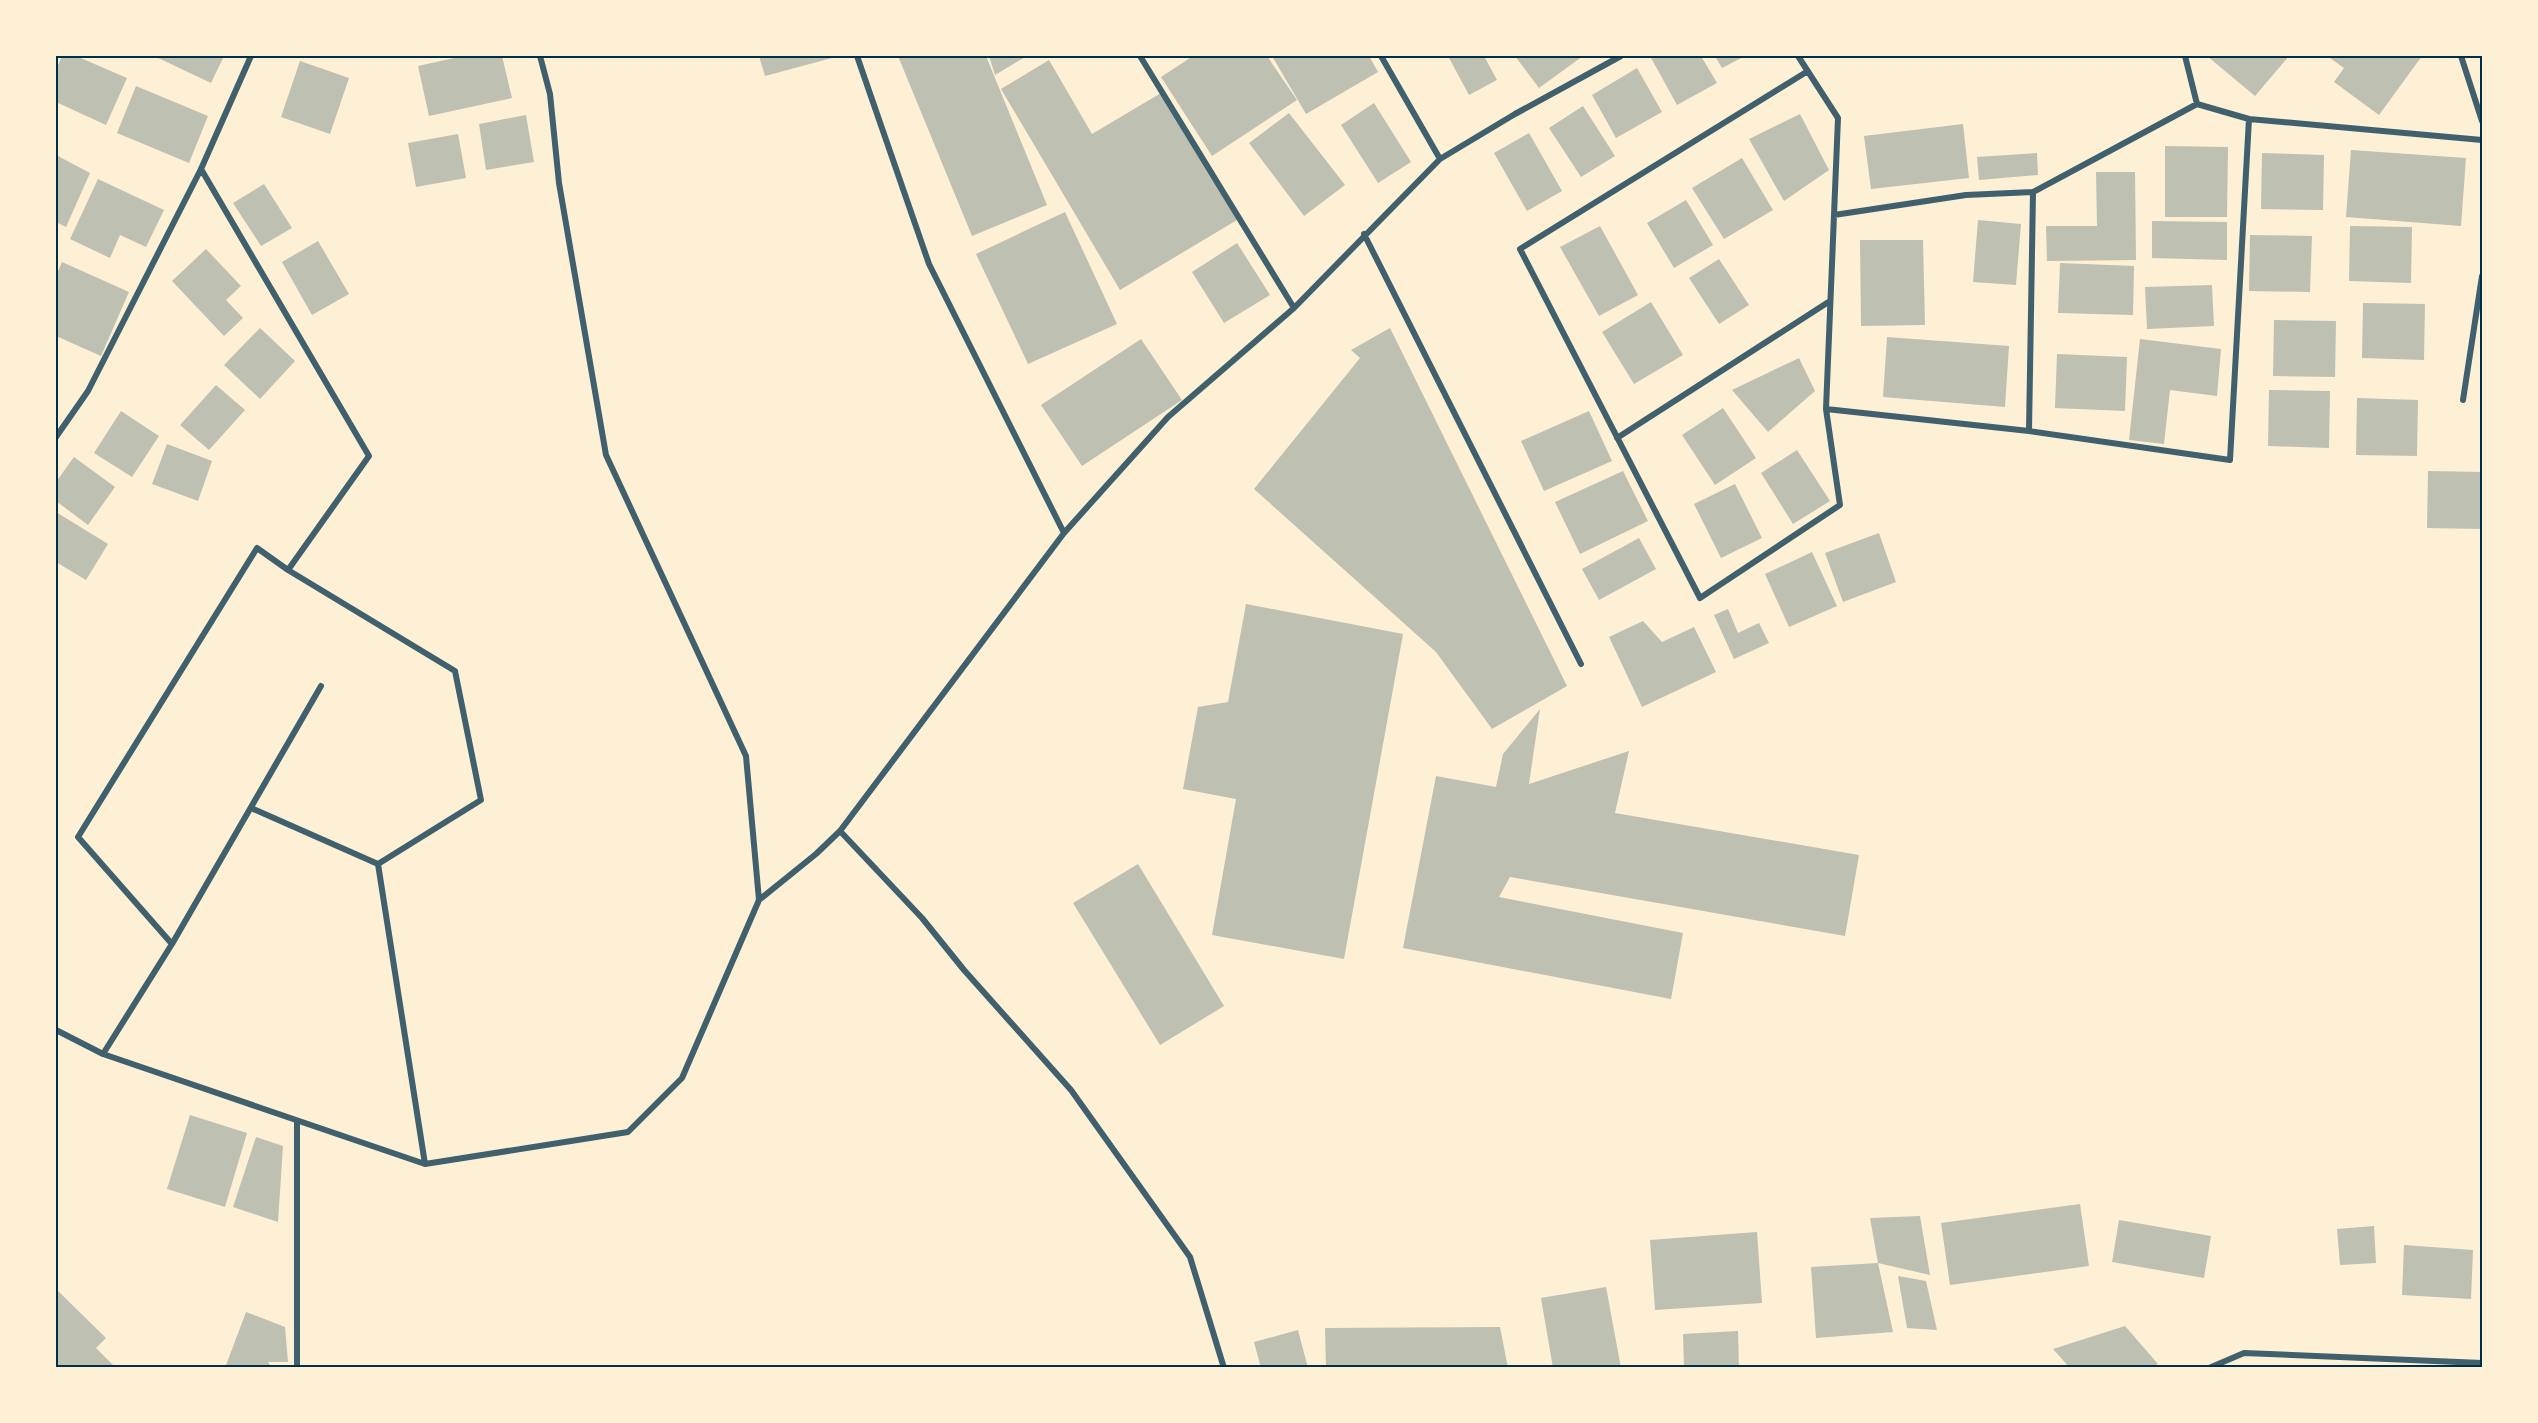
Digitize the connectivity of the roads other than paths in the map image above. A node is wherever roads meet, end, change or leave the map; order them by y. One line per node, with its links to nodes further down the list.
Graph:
1 (251, 56): 16 (street)
2 (540, 56): 35 (street)
3 (857, 56): 28 (street)
4 (1140, 56): 22 (street)
5 (1381, 56): 15 (street)
6 (1621, 56): 15 (street)
7 (1798, 56): 10 (street)
8 (2185, 56): 11 (street)
9 (2461, 56): 13 (street)
10 (1808, 71): 18 (street); 27 (street)
11 (2197, 104): 12 (street); 17 (street)
12 (2249, 119): 14 (street); 25 (street)
13 (2482, 121)
14 (2482, 140)
15 (1440, 159): 19 (street)
16 (201, 169): 26 (street); 29 (street)
17 (2033, 192): 18 (street); 25 (street)
18 (1834, 215): 21 (street)
19 (1364, 234): 22 (street); 30 (street)
20 (2482, 276): 23 (street)
21 (1830, 301): 24 (street); 27 (street)
22 (1294, 308): 28 (street)
23 (2463, 400)
24 (1826, 409): 25 (street); 27 (street)
25 (2029, 431)
26 (56, 437)
27 (1617, 438)
28 (1064, 532): 33 (street)
29 (288, 570): 34 (street); 36 (street)
30 (1581, 664)
31 (321, 686): 32 (street)
32 (251, 808): 34 (street); 36 (street)
33 (840, 831): 35 (street); 43 (street)
34 (378, 864): 40 (street)
35 (759, 900): 40 (street)
36 (172, 944): 38 (street)
37 (56, 1030): 38 (street)
38 (103, 1054): 39 (street)
39 (297, 1122): 40 (street); 42 (street)
40 (424, 1164)
41 (2482, 1363): 44 (street)
42 (297, 1368)
43 (1224, 1368)
44 (2210, 1368)

